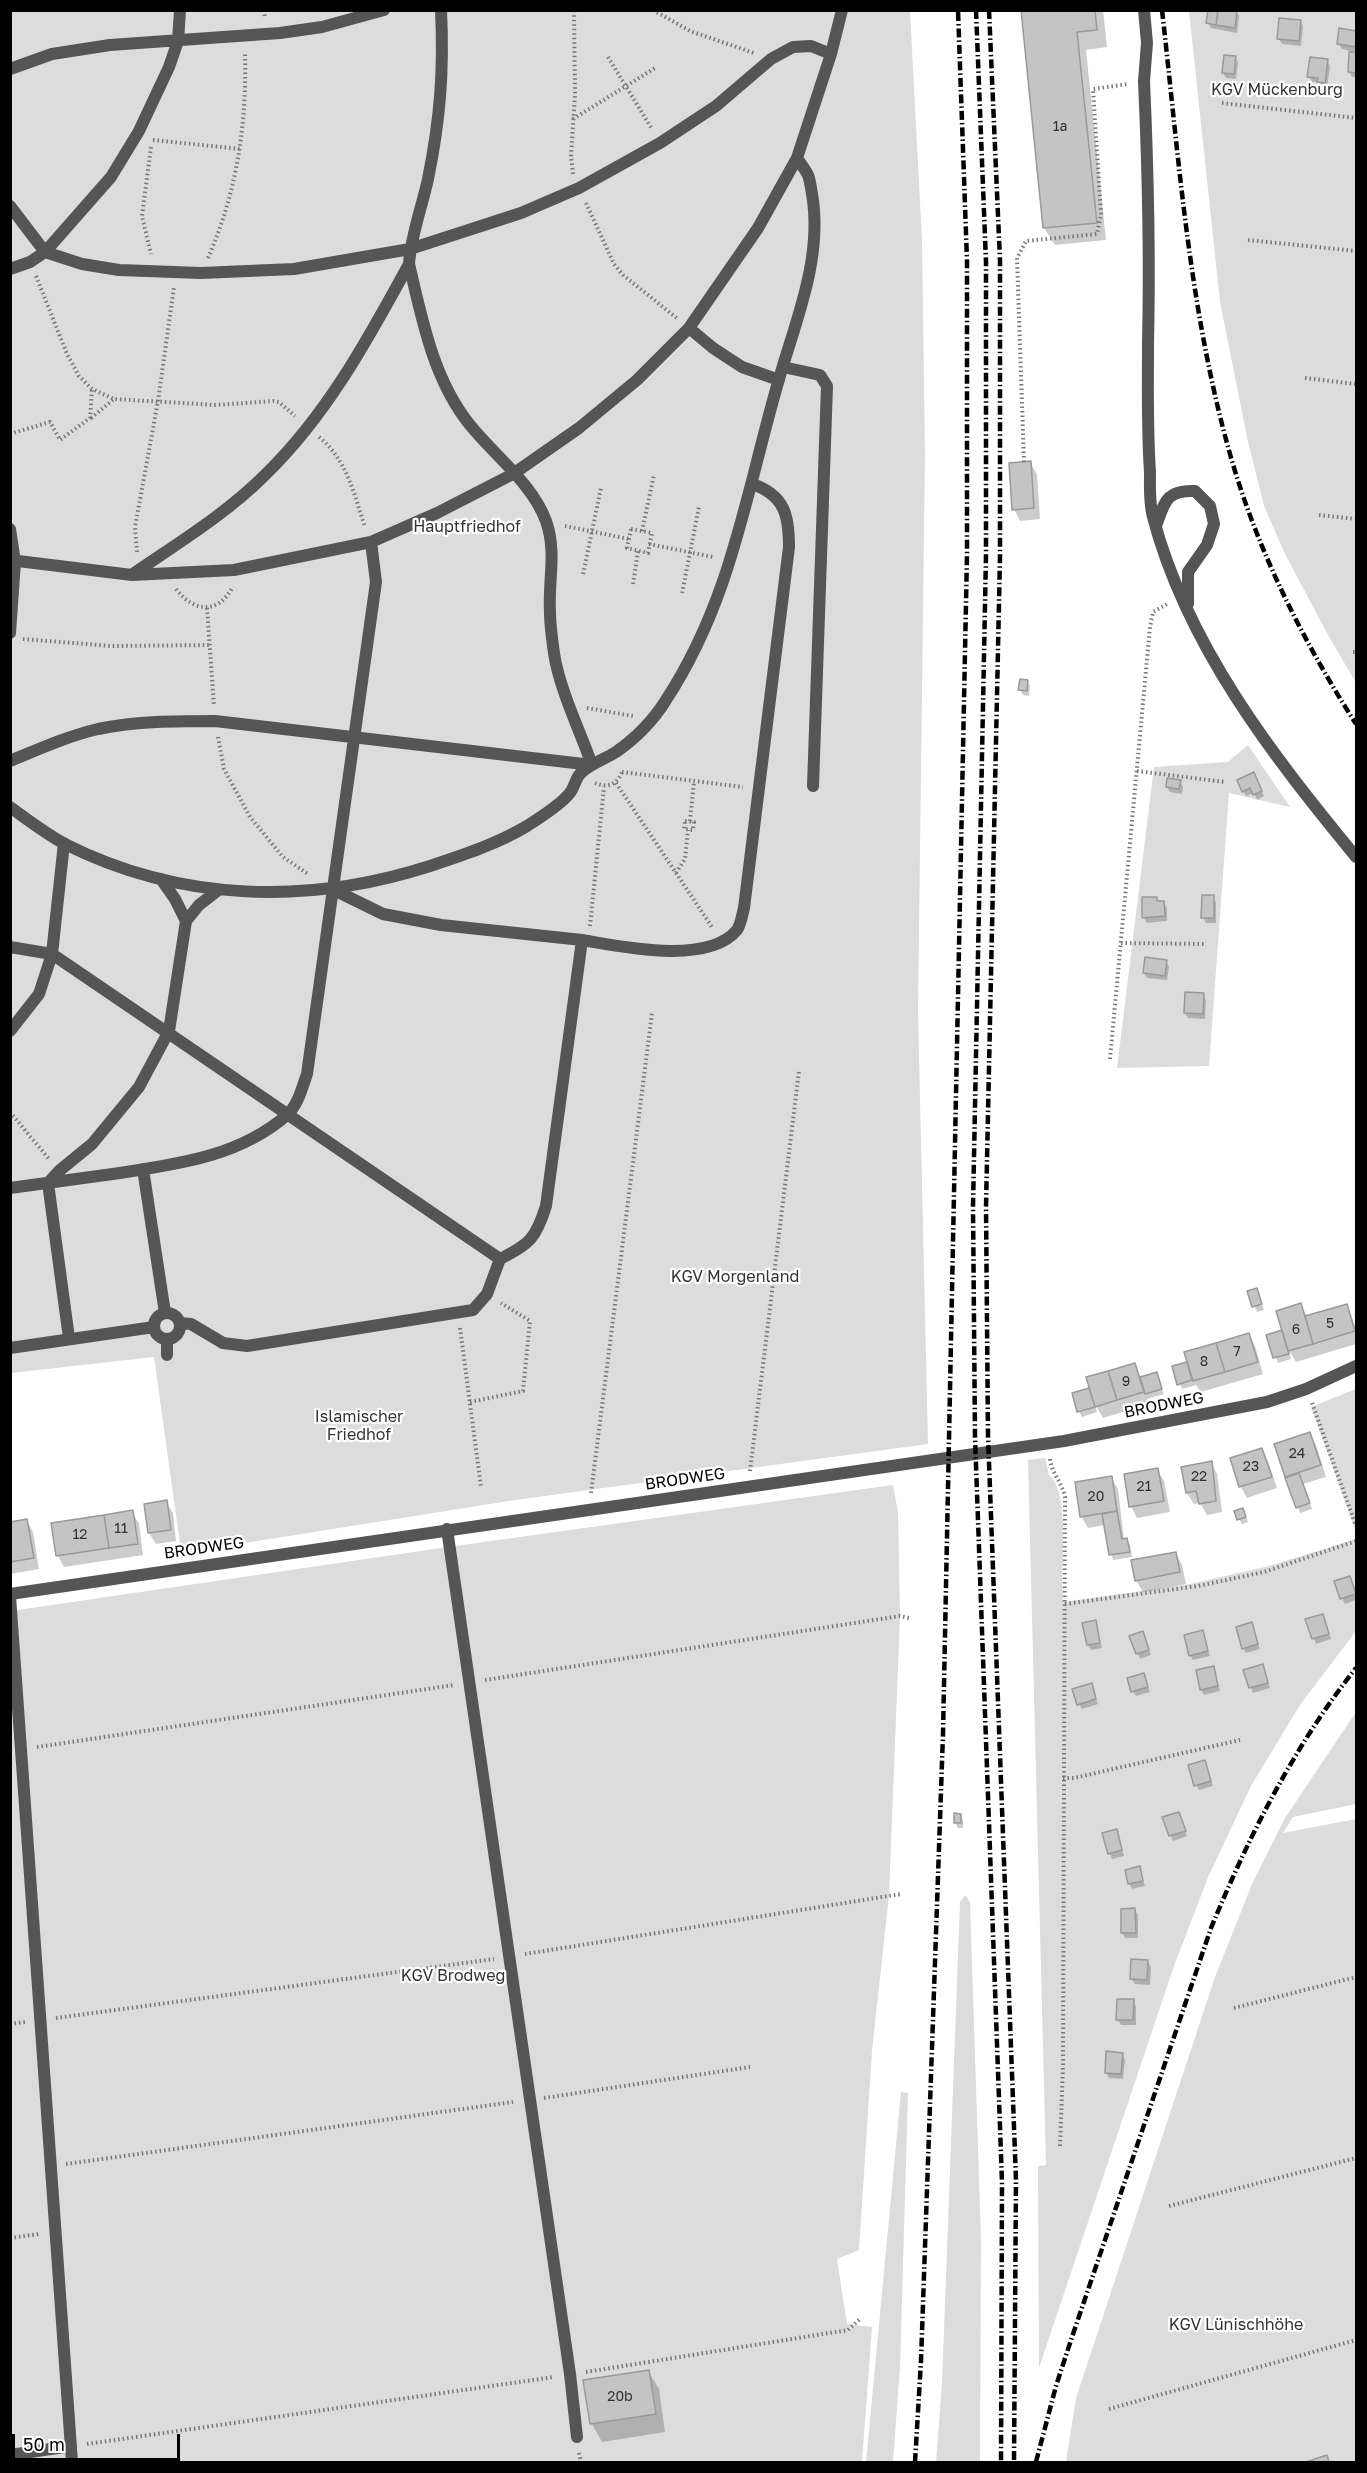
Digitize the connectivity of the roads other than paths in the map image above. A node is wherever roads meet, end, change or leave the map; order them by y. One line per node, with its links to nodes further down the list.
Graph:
1 (180, 10): 6 (street)
2 (384, 10): 6 (street)
3 (441, 10): 11 (street)
4 (842, 10): 7 (street)
5 (1144, 10): 20 (street)
6 (178, 41): 8 (street); 12 (street)
7 (831, 54): 9 (street); 11 (street)
8 (10, 69)
9 (797, 158): 15 (street); 16 (street)
10 (10, 206): 12 (street)
11 (410, 249): 12 (street); 13 (street)
12 (45, 252): 14 (street)
13 (409, 264): 18 (street); 24 (street)
14 (10, 269)
15 (689, 328): 17 (street); 18 (street)
16 (783, 367): 17 (street); 30 (street)
17 (779, 380): 19 (street)
18 (513, 474): 22 (street); 29 (street)
19 (752, 484): 29 (street); 38 (street)
20 (1156, 526): 25 (street); 25 (street)
21 (10, 529): 23 (street)
22 (370, 542): 24 (street); 27 (street)
23 (13, 561): 24 (street); 26 (street)
24 (132, 575)
25 (1187, 608): 33 (street)
26 (16, 636)
27 (353, 737): 28 (street); 29 (street); 35 (street)
28 (10, 761)
29 (592, 765): 35 (street)
30 (813, 786)
31 (10, 807): 32 (street)
32 (64, 843): 34 (street); 40 (street)
33 (1356, 857)
34 (161, 879): 36 (street); 37 (street)
35 (332, 889): 36 (street); 38 (street); 43 (street)
36 (217, 891): 37 (street)
37 (186, 921): 42 (street)
38 (585, 941): 47 (street)
39 (10, 947): 40 (street)
40 (52, 954): 41 (street); 42 (street)
41 (10, 1031)
42 (169, 1031): 43 (street); 45 (street)
43 (288, 1114): 44 (street); 47 (street)
44 (143, 1169): 45 (street); 48 (street)
45 (48, 1183): 46 (street); 51 (street)
46 (10, 1188)
47 (500, 1259): 49 (street)
48 (165, 1313): 49 (street); 50 (street)
49 (180, 1323): 52 (street)
50 (154, 1327): 51 (street); 52 (street)
51 (69, 1338): 53 (street)
52 (166, 1339): 54 (street)
53 (10, 1347)
54 (167, 1355)
55 (1356, 1366): 56 (street, BRODWEG)
56 (447, 1529): 57 (street, BRODWEG); 58 (street)
57 (10, 1595): 59 (street)
58 (577, 2437)
59 (71, 2446): 60 (street); 61 (street)
60 (10, 2455)
61 (72, 2463)

